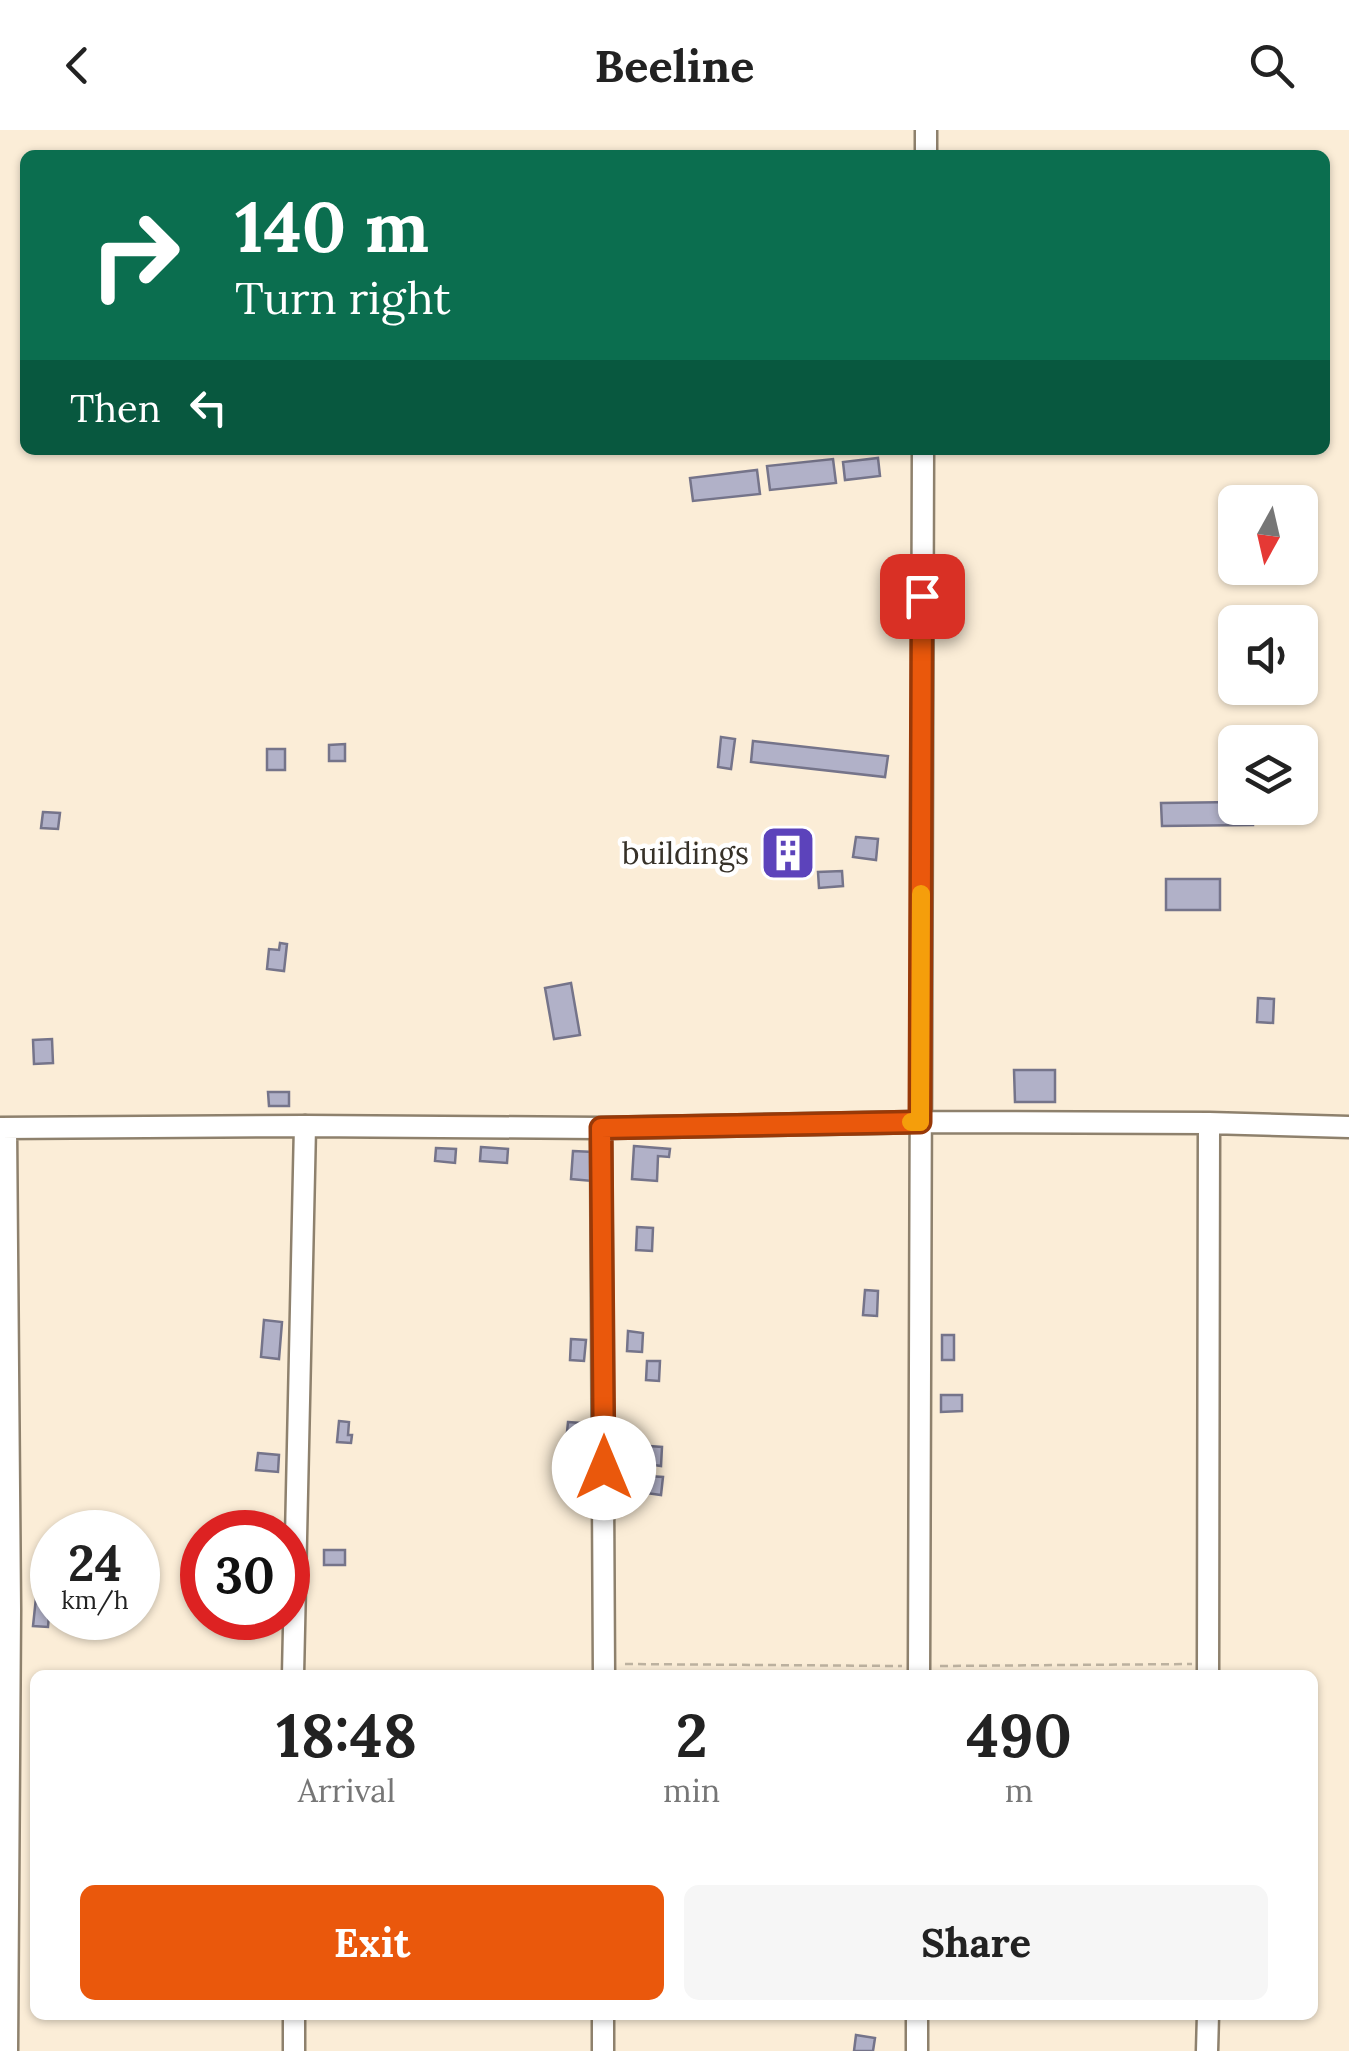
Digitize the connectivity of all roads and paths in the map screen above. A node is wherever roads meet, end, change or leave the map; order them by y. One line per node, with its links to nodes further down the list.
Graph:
1 (923, 455): 2 (street)
2 (920, 1122): 3 (street); 7 (street); 10 (street)
3 (1209, 1123): 5 (street); 11 (street)
4 (305, 1126): 6 (street); 7 (street); 8 (street)
5 (1349, 1126)
6 (3, 1128): 16 (street)
7 (601, 1128): 9 (street)
8 (293, 1670)
9 (604, 1670)
10 (919, 1670)
11 (1208, 1670)
12 (294, 2020): 17 (street)
13 (603, 2020): 18 (street)
14 (917, 2020): 19 (street)
15 (1208, 2020): 20 (street)
16 (7, 2051)
17 (294, 2051)
18 (603, 2051)
19 (917, 2051)
20 (1208, 2051)

